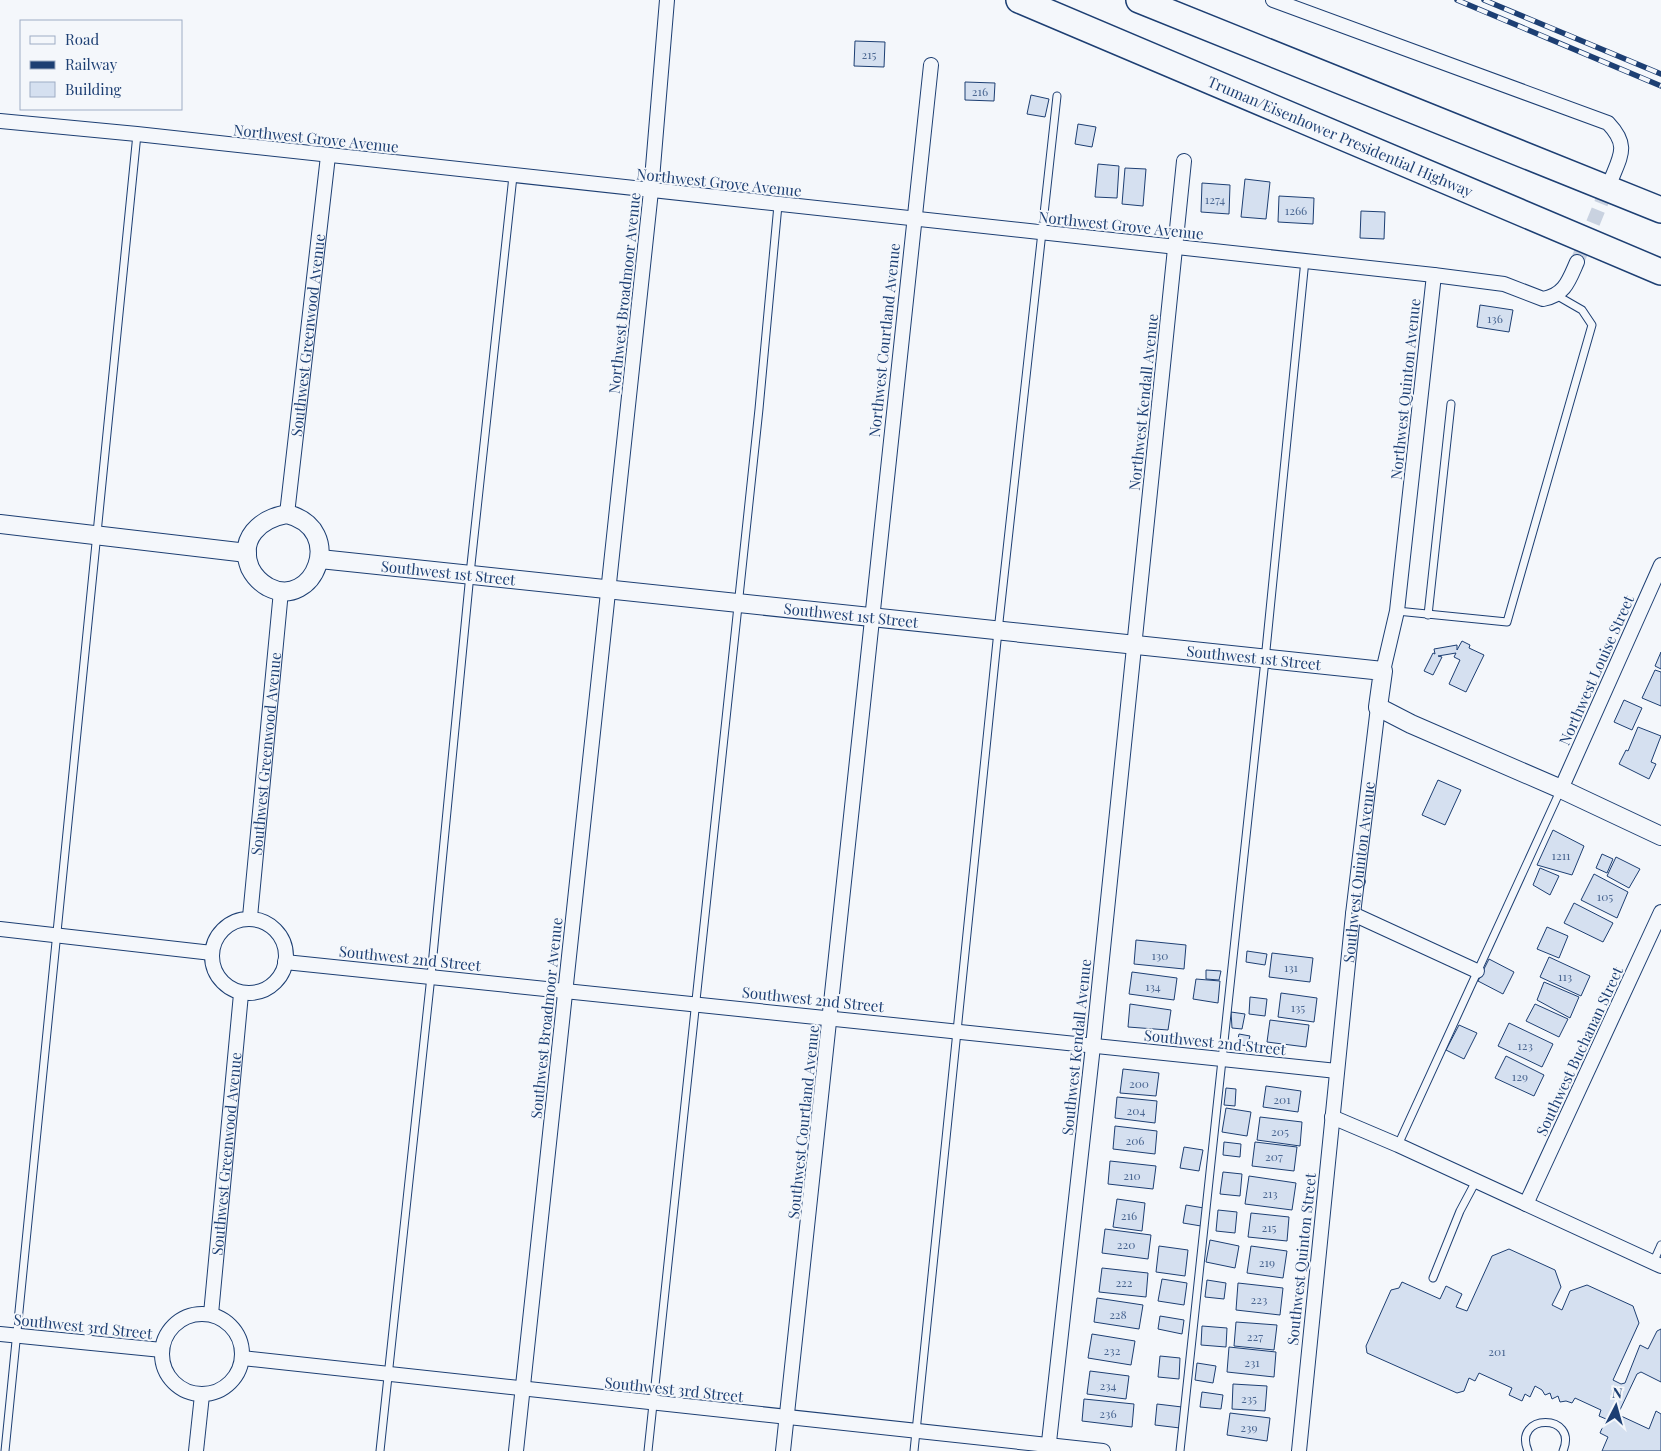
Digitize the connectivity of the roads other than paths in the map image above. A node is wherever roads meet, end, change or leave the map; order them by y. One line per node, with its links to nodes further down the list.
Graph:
1 (667, 0): 13 (street, Northwest Broadmoor Avenue)
2 (1019, 0): 21 (highway, Truman/Eisenhower Presidential Highway)
3 (1139, 0): 15 (highway)
4 (1273, 0): 12 (street)
5 (931, 65): 16 (street, Northwest Courtland Avenue)
6 (1057, 96): 17 (lane)
7 (0, 121): 8 (street, Northwest Grove Avenue)
8 (137, 134): 9 (street, Northwest Grove Avenue); 27 (lane)
9 (328, 156): 11 (street, Northwest Grove Avenue); 25 (street, Southwest Greenwood Avenue)
10 (1184, 161): 18 (street, Northwest Kendall Avenue)
11 (513, 176): 13 (street, Northwest Grove Avenue); 31 (lane)
12 (1611, 180)
13 (651, 191): 14 (street, Northwest Grove Avenue); 32 (street, Northwest Broadmoor Avenue)
14 (778, 205): 16 (street, Northwest Grove Avenue); 34 (lane)
15 (1661, 210)
16 (914, 219): 17 (street, Northwest Grove Avenue); 37 (street, Northwest Courtland Avenue)
17 (1041, 233): 18 (street, Northwest Grove Avenue); 38 (lane)
18 (1175, 248): 19 (street, Northwest Grove Avenue); 39 (street, Northwest Kendall Avenue)
19 (1305, 260): 22 (street, Northwest Grove Avenue); 40 (lane)
20 (1577, 262): 23 (street)
21 (1661, 272)
22 (1434, 275): 23 (street); 35 (street, Northwest Quinton Avenue)
23 (1556, 295): 36 (lane)
24 (1451, 404): 36 (lane)
25 (287, 514): 28 (street); 29 (street)
26 (0, 524): 27 (street)
27 (97, 536): 28 (street); 49 (lane)
28 (247, 553): 33 (street)
29 (320, 559): 31 (street, Southwest 1st Street); 33 (street)
30 (1661, 566): 43 (street, Northwest Louise Street)
31 (470, 574): 32 (street, Southwest 1st Street); 53 (lane)
32 (608, 589): 34 (street, Southwest 1st Street); 54 (street, Southwest Broadmoor Avenue)
33 (281, 591): 47 (street, Southwest Greenwood Avenue)
34 (737, 603): 37 (street, Southwest 1st Street); 56 (lane)
35 (1397, 611): 36 (lane); 41 (street, Northwest Quinton Avenue)
36 (1428, 614)
37 (870, 618): 38 (street, Southwest 1st Street); 57 (street, Southwest Courtland Avenue)
38 (998, 631): 39 (street, Southwest 1st Street); 58 (lane)
39 (1135, 646): 40 (street, Southwest 1st Street); 59 (street, Southwest Kendall Avenue)
40 (1265, 660): 41 (street, Southwest 1st Street); 60 (lane)
41 (1383, 671): 42 (street, Southwest Quinton Avenue)
42 (1378, 707): 43 (street); 46 (street, Southwest Quinton Avenue)
43 (1561, 789): 44 (street); 52 (lane)
44 (1661, 836)
45 (1661, 912): 65 (street, Southwest Buchanan Street)
46 (1353, 914): 52 (street); 61 (street, Southwest Quinton Avenue)
47 (250, 917): 50 (street); 51 (street)
48 (0, 929): 49 (street)
49 (57, 936): 50 (street); 71 (lane)
50 (212, 953): 55 (street)
51 (285, 962): 53 (street, Southwest 2nd Street); 55 (street)
52 (1477, 971): 63 (lane)
53 (432, 976): 54 (street, Southwest 2nd Street); 74 (lane)
54 (565, 990): 56 (street, Southwest 2nd Street); 75 (street, Southwest Broadmoor Avenue)
55 (241, 994): 69 (street, Southwest Greenwood Avenue)
56 (694, 1003): 57 (street, Southwest 2nd Street); 77 (lane)
57 (831, 1018): 58 (street, Southwest 2nd Street); 78 (street, Southwest Courtland Avenue)
58 (957, 1031): 59 (street, Southwest 2nd Street); 79 (lane)
59 (1093, 1046): 60 (street, Southwest 2nd Street); 80 (street, Southwest Kendall Avenue)
60 (1222, 1059): 61 (street, Southwest 2nd Street); 89 (lane)
61 (1337, 1071): 62 (street, Southwest Quinton Street)
62 (1332, 1118): 63 (street); 90 (street, Southwest Quinton Street)
63 (1398, 1145): 64 (street)
64 (1476, 1181): 65 (street); 68 (lane)
65 (1526, 1204): 67 (street)
66 (1661, 1245): 67 (lane)
67 (1657, 1264)
68 (1433, 1278)
69 (211, 1314): 72 (street); 73 (street)
70 (0, 1334): 71 (street, Southwest 3rd Street)
71 (17, 1335): 72 (street, Southwest 3rd Street); 81 (lane)
72 (162, 1350): 76 (street)
73 (242, 1358): 74 (street, Southwest 3rd Street); 76 (street)
74 (388, 1374): 75 (street, Southwest 3rd Street); 83 (lane)
75 (524, 1389): 77 (street, Southwest 3rd Street); 84 (street, Southwest Broadmoor Avenue)
76 (202, 1395): 82 (street)
77 (652, 1403): 78 (street, Southwest 3rd Street); 85 (lane)
78 (787, 1417): 79 (street, Southwest 3rd Street); 86 (street, Southwest Courtland Avenue)
79 (917, 1431): 80 (street, Southwest 3rd Street); 87 (lane)
80 (1049, 1448): 88 (street, Southwest 3rd Street)
81 (5, 1451)
82 (196, 1451)
83 (380, 1451)
84 (516, 1451)
85 (648, 1451)
86 (783, 1451)
87 (914, 1451)
88 (1103, 1451)
89 (1180, 1451)
90 (1299, 1451)
91 (1528, 1451): 92 (lane)
92 (1562, 1451)

